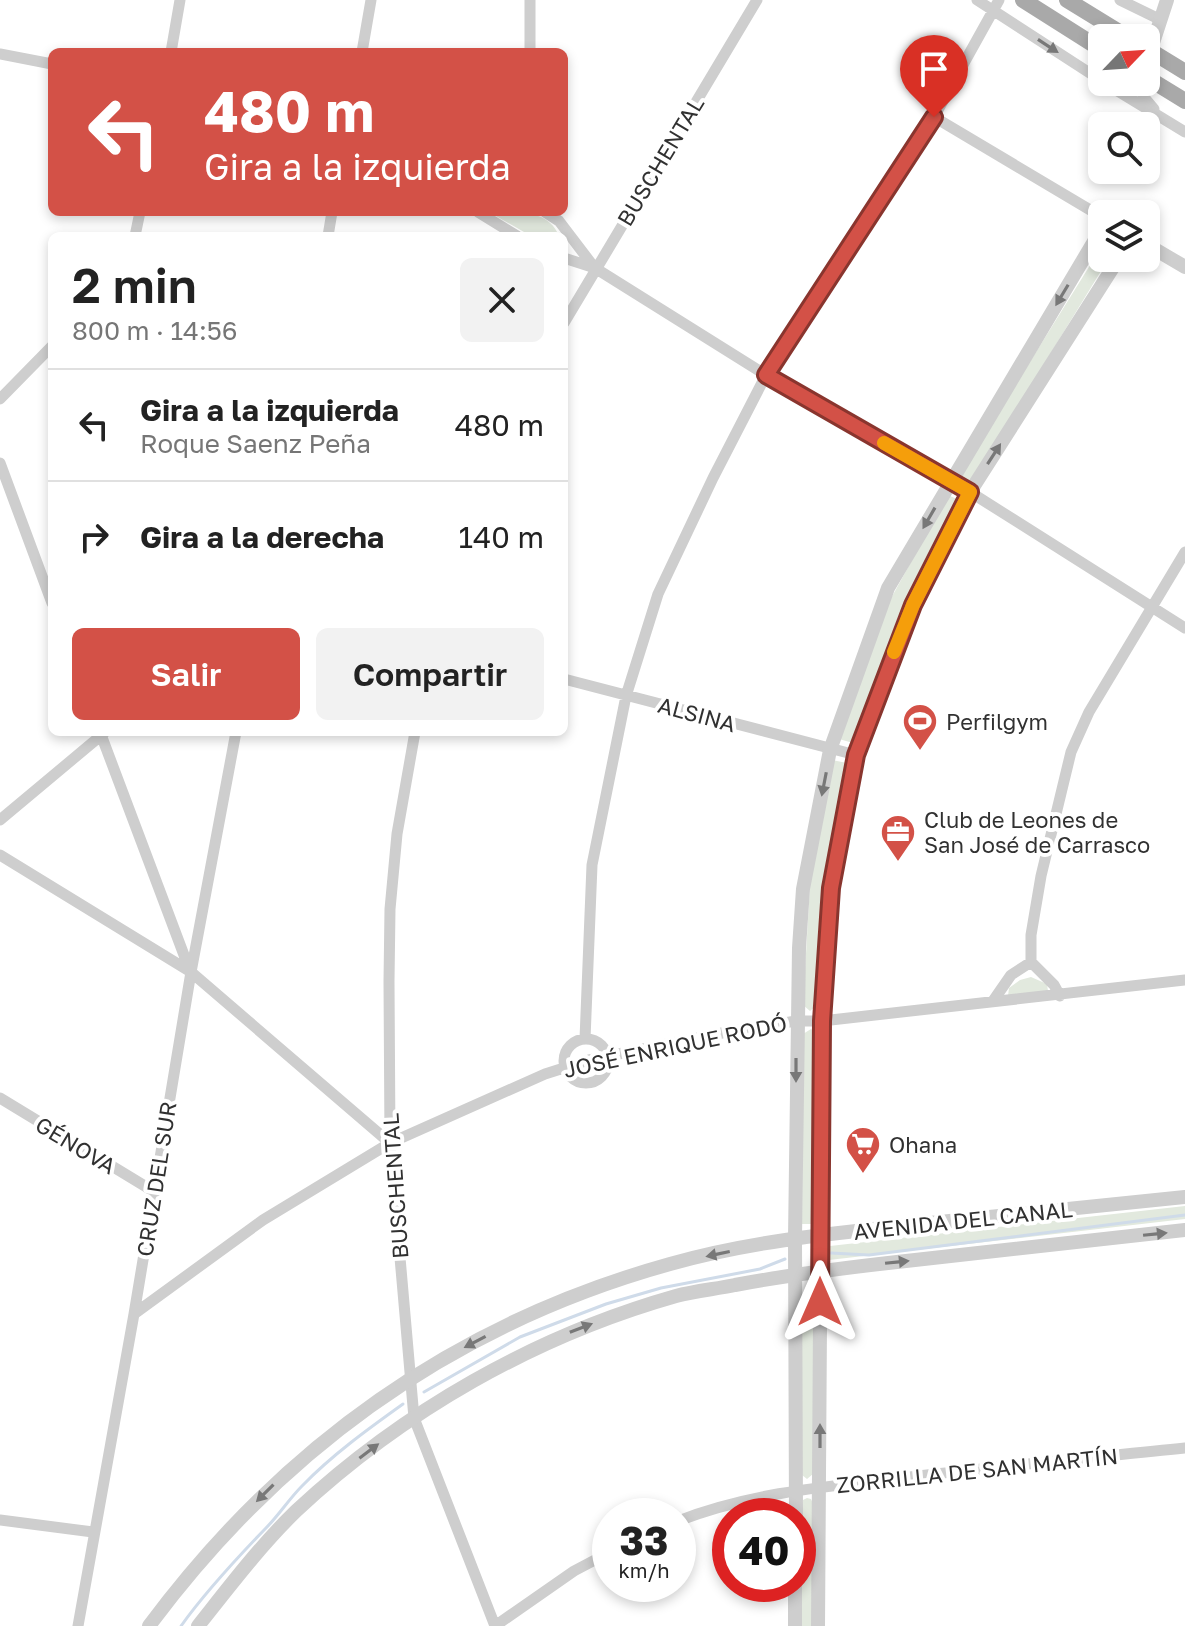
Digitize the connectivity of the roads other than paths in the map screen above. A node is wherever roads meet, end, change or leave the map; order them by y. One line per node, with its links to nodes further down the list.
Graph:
1 (180, 0): 15 (street)
2 (371, 0): 16 (street)
3 (530, 0): 17 (street)
4 (757, 0): 38 (street, BUSCHENTAL)
5 (977, 0): 10 (street)
6 (1023, 0): 14 (main road)
7 (1067, 0): 12 (main road)
8 (1120, 0): 11 (street)
9 (1167, 0): 11 (street)
10 (997, 5): 21 (street, one-way to 21); 27 (street)
11 (1161, 20): 13 (street)
12 (1106, 24)
13 (1160, 24)
14 (1088, 41)
15 (172, 48)
16 (363, 48)
17 (530, 48)
18 (0, 54): 20 (street)
19 (1160, 61): 22 (main road)
20 (48, 63)
21 (1088, 72)
22 (1185, 72)
23 (1160, 86): 26 (main road)
24 (1125, 96): 28 (street)
25 (1143, 96): 28 (street)
26 (1185, 101)
27 (934, 117): 30 (street); 42 (street)
28 (1172, 125): 29 (street)
29 (1185, 132)
30 (1088, 209)
31 (484, 216): 33 (street)
32 (558, 216): 38 (street)
33 (510, 232)
34 (1088, 252): 45 (street, one-way to 45)
35 (1160, 252): 37 (street)
36 (568, 259): 38 (street)
37 (1185, 267)
38 (595, 268): 40 (street, BUSCHENTAL); 42 (street)
39 (1110, 272): 46 (street, one-way to 39)
40 (568, 316)
41 (48, 350): 43 (street)
42 (766, 375): 45 (street); 52 (street)
43 (0, 399)
44 (0, 463): 48 (street)
45 (951, 482): 46 (street); 57 (street, one-way to 57)
46 (970, 492): 49 (street); 58 (street)
47 (1185, 552): 49 (street)
48 (48, 592)
49 (1151, 607): 50 (street); 61 (street)
50 (1185, 628)
51 (568, 680): 52 (street, ALSINA)
52 (626, 696): 57 (street, ALSINA); 68 (street)
53 (98, 736): 59 (street)
54 (103, 736): 62 (street)
55 (235, 736): 62 (street, CRUZ DEL SUR)
56 (414, 736): 72 (street, BUSCHENTAL)
57 (830, 750): 58 (street, ALSINA); 66 (street, one-way to 66)
58 (856, 755): 67 (street)
59 (0, 820)
60 (0, 855): 62 (street)
61 (1031, 962): 64 (street); 65 (street)
62 (191, 972): 72 (street); 73 (street, CRUZ DEL SUR)
63 (1185, 980): 64 (street, JOSÉ ENRIQUE RODÓ)
64 (1060, 996): 65 (street, JOSÉ ENRIQUE RODÓ)
65 (993, 1001): 67 (street, JOSÉ ENRIQUE RODÓ)
66 (796, 1021): 67 (street, JOSÉ ENRIQUE RODÓ); 69 (street, JOSÉ ENRIQUE RODÓ); 77 (street, one-way to 77)
67 (822, 1021): 76 (street)
68 (585, 1039): 69 (street); 70 (street)
69 (608, 1057): 70 (street, JOSÉ ENRIQUE RODÓ); 70 (street)
70 (566, 1068): 72 (street, JOSÉ ENRIQUE RODÓ)
71 (0, 1098): 73 (street, GÉNOVA)
72 (390, 1143): 80 (street, JOSÉ ENRIQUE RODÓ); 81 (street, BUSCHENTAL)
73 (153, 1191): 80 (street, CRUZ DEL SUR)
74 (1185, 1197): 76 (street, AVENIDA DEL CANAL)
75 (1185, 1230): 78 (street, AVENIDA DEL CANAL, one-way to 75)
76 (819, 1235): 77 (street, AVENIDA DEL CANAL); 78 (street)
77 (795, 1238): 79 (street); 81 (street, AVENIDA DEL CANAL, one-way to 81)
78 (819, 1271): 79 (street, AVENIDA DEL CANAL); 84 (street, one-way to 78)
79 (795, 1274): 82 (street, AVENIDA DEL CANAL, one-way to 79); 85 (street)
80 (134, 1314): 89 (street, CRUZ DEL SUR)
81 (412, 1376): 82 (street, BUSCHENTAL); 93 (street, AVENIDA DEL CANAL, one-way to 93)
82 (414, 1418): 94 (street, AVENIDA DEL CANAL, one-way to 82); 95 (street, BUSCHENTAL)
83 (1185, 1448): 84 (street, ZORRILLA DE SAN MARTÍN)
84 (820, 1487): 85 (street, ZORRILLA DE SAN MARTÍN); 97 (street)
85 (796, 1490): 86 (street); 87 (street, ZORRILLA DE SAN MARTÍN)
86 (796, 1498)
87 (696, 1516)
88 (0, 1520): 89 (street)
89 (93, 1532): 92 (street, CRUZ DEL SUR)
90 (592, 1562): 95 (street)
91 (795, 1602): 96 (street)
92 (78, 1626)
93 (149, 1626)
94 (198, 1626)
95 (495, 1626)
96 (795, 1626)
97 (818, 1626)

